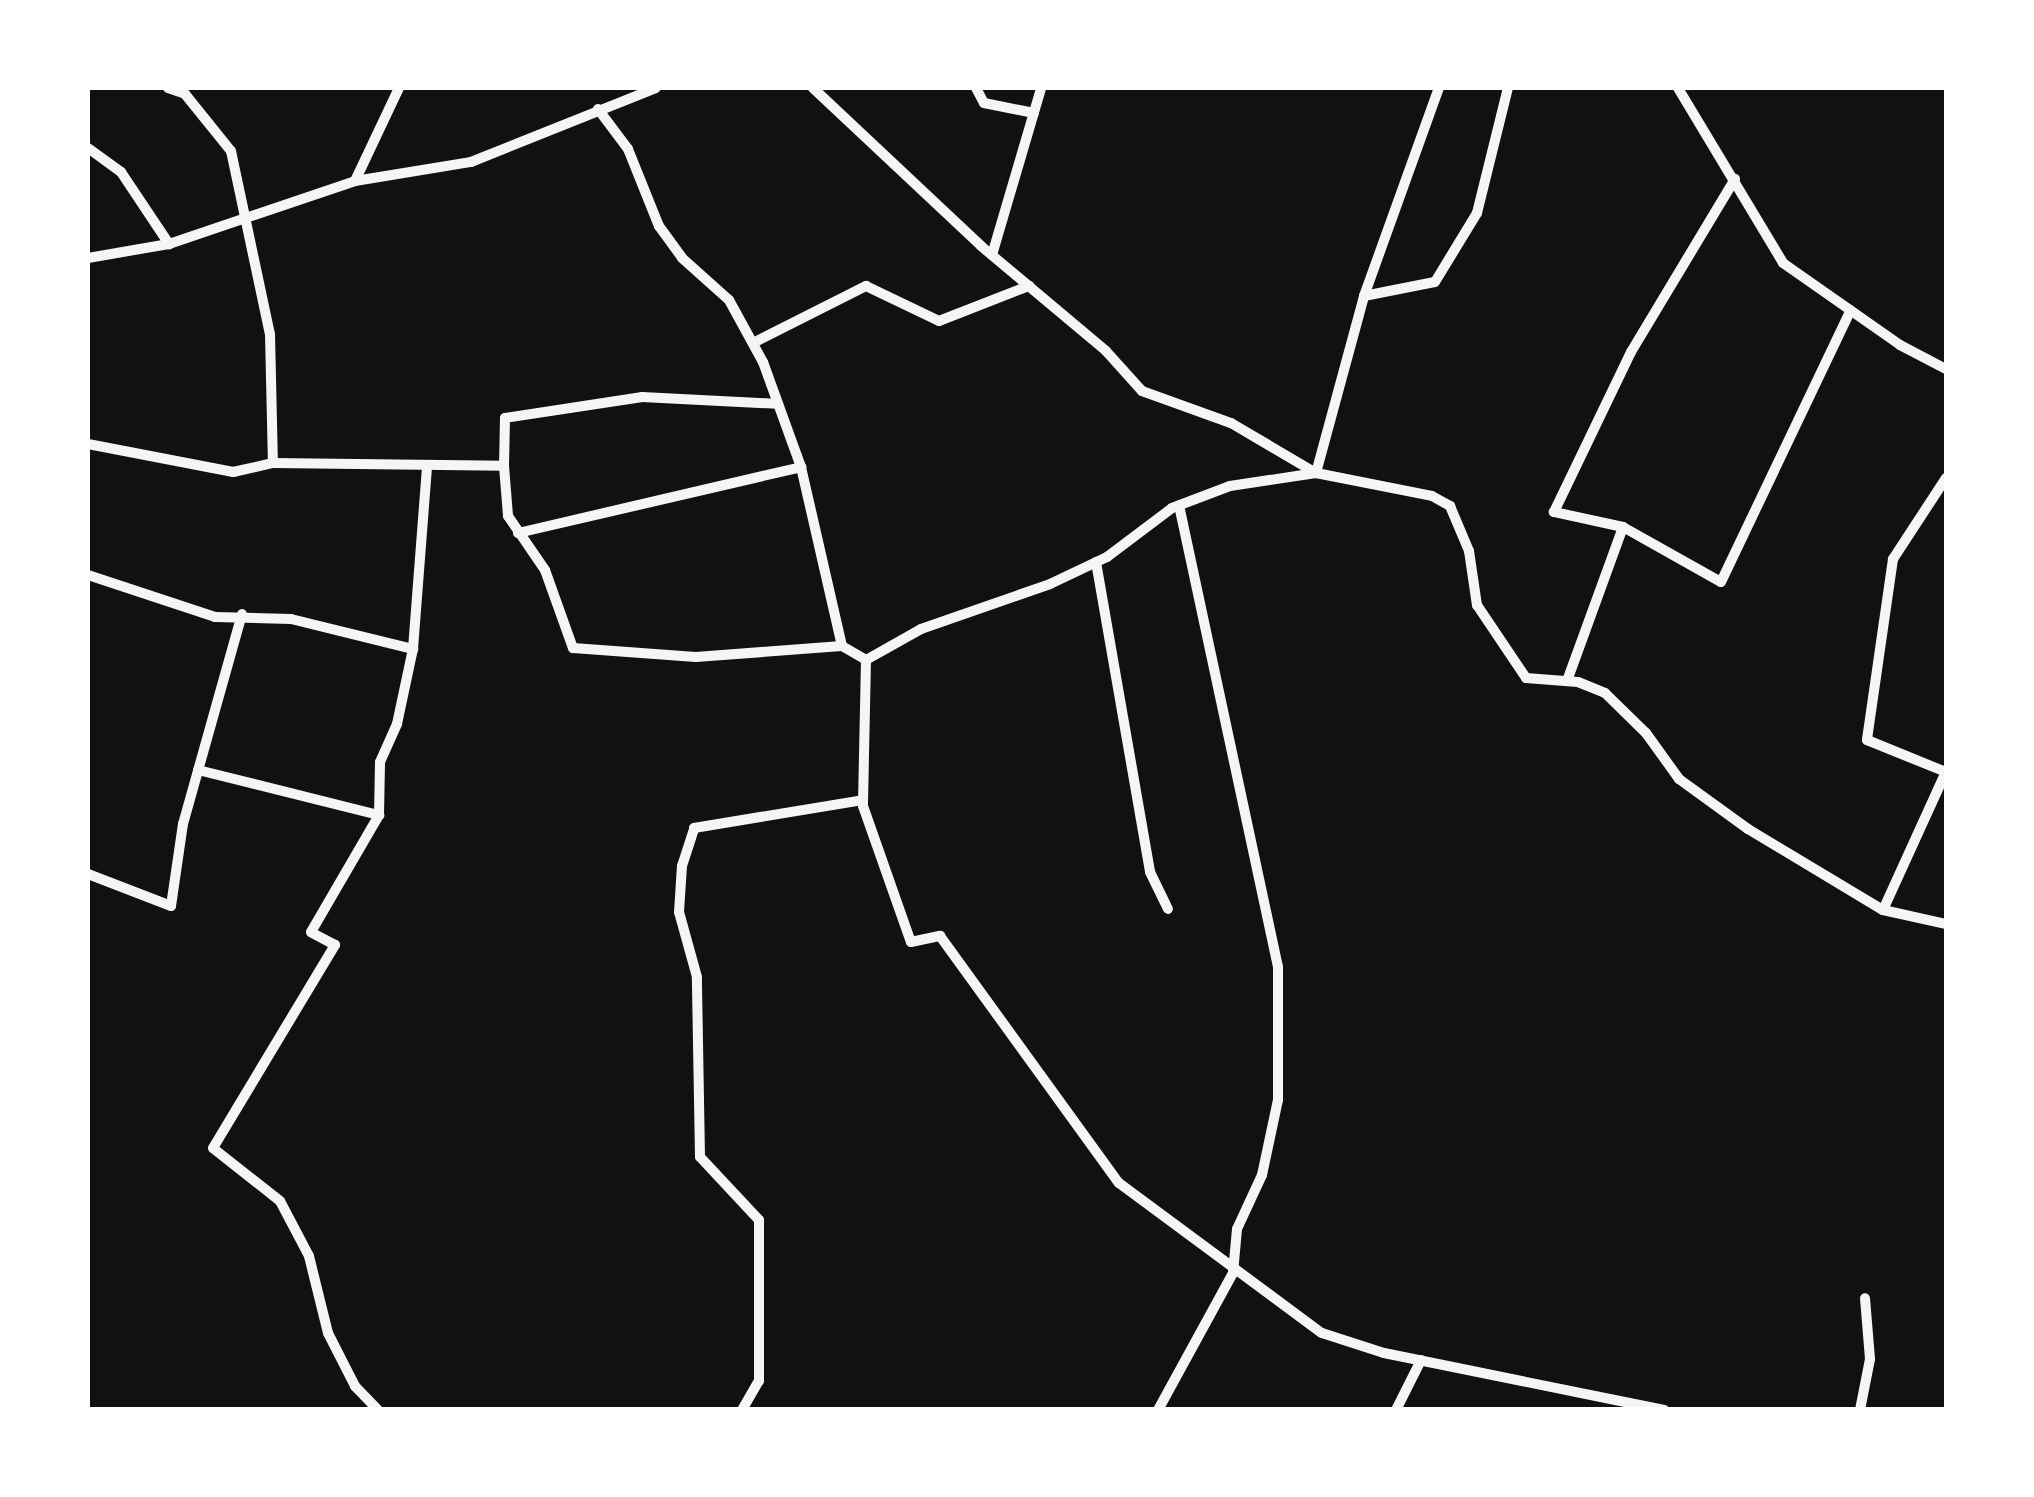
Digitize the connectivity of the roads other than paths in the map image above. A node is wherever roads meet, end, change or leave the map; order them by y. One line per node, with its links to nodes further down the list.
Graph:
1 (168, 88): 15 (street)
2 (399, 88): 14 (street)
3 (656, 88): 10 (street)
4 (813, 88): 17 (street)
5 (976, 88): 11 (street)
6 (1041, 88): 11 (street)
7 (1440, 88): 20 (street)
8 (1508, 88): 20 (street)
9 (1678, 88): 13 (street)
10 (598, 108): 14 (street); 22 (street)
11 (1034, 112): 17 (street)
12 (88, 148): 16 (street)
13 (1735, 179): 21 (street); 33 (street)
14 (354, 181): 15 (street)
15 (248, 220): 16 (street); 26 (street)
16 (170, 244): 18 (street)
17 (992, 255): 19 (street)
18 (88, 258)
19 (1029, 286): 22 (street); 30 (street)
20 (1364, 296): 30 (street)
21 (1851, 310): 23 (street); 33 (street)
22 (753, 343): 24 (street)
23 (1946, 369)
24 (778, 404): 27 (street); 28 (street)
25 (88, 444): 26 (street)
26 (273, 463): 29 (street)
27 (504, 466): 29 (street); 34 (street)
28 (801, 467): 34 (street); 38 (street)
29 (427, 468): 39 (street)
30 (1316, 473): 32 (street); 41 (street)
31 (1946, 478): 43 (street)
32 (1179, 506): 35 (street); 50 (street)
33 (1623, 527): 41 (street)
34 (518, 533): 38 (street)
35 (1096, 562): 40 (street); 47 (street)
36 (88, 575): 37 (street)
37 (242, 614): 39 (street); 42 (street)
38 (842, 646): 40 (street)
39 (413, 649): 45 (street)
40 (866, 660): 44 (street)
41 (1567, 681): 48 (street)
42 (198, 770): 45 (street); 46 (street)
43 (1946, 772): 48 (street)
44 (863, 800): 50 (street); 54 (street)
45 (379, 815): 53 (street)
46 (88, 874)
47 (1168, 910)
48 (1884, 910): 49 (street)
49 (1946, 924)
50 (1234, 1273): 52 (street); 55 (street)
51 (1865, 1298): 58 (street)
52 (1421, 1360): 56 (street); 57 (street)
53 (378, 1410)
54 (742, 1410)
55 (1158, 1410)
56 (1396, 1410)
57 (1664, 1410)
58 (1860, 1410)

